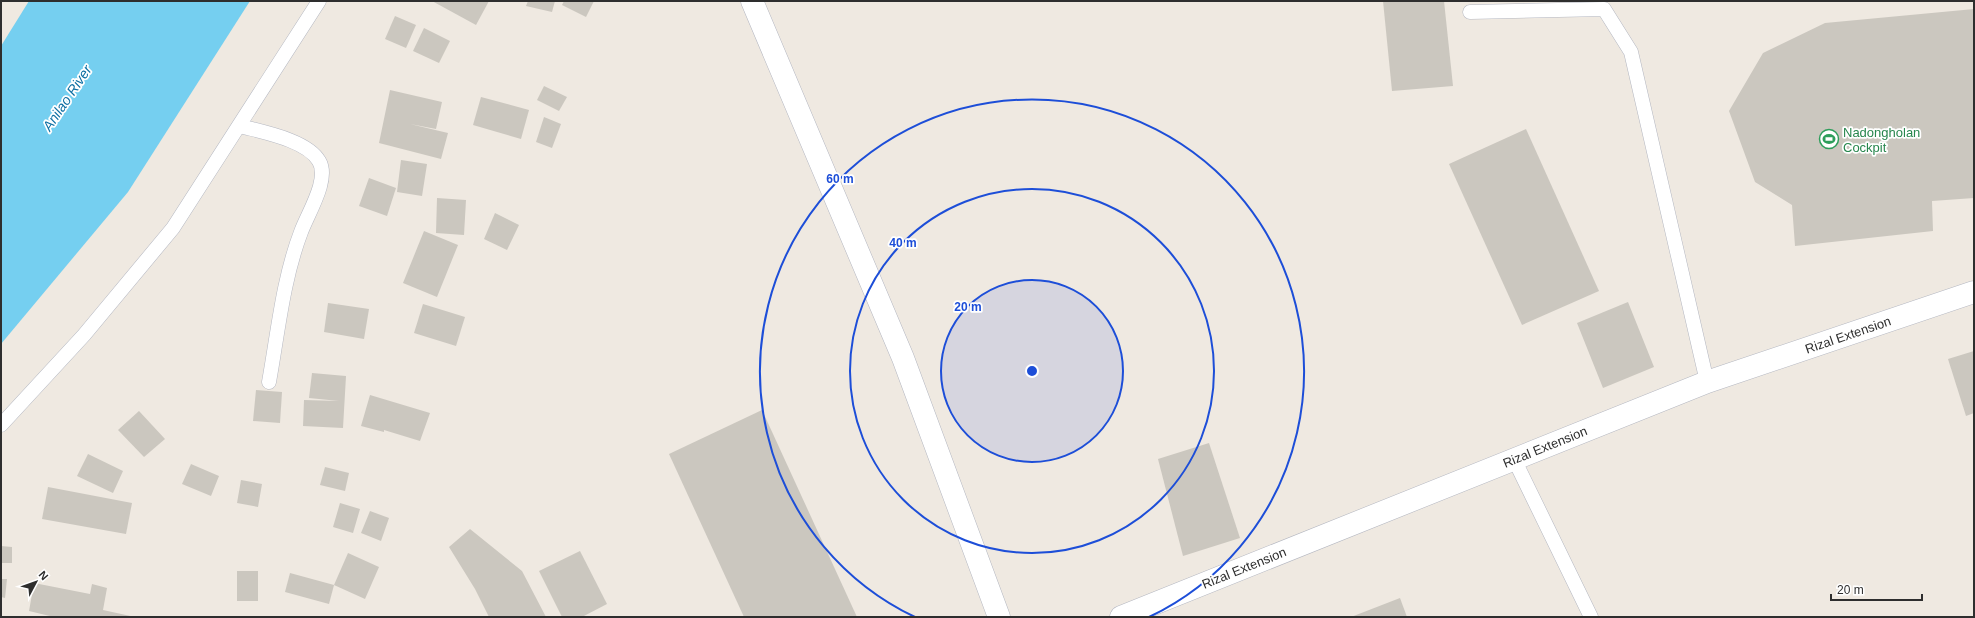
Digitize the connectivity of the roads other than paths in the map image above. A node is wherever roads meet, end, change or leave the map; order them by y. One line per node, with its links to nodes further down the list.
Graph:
1 (319, 1): 4 (lane)
2 (752, 1): 10 (street)
3 (1470, 12): 7 (lane)
4 (240, 126): 6 (lane); 8 (lane)
5 (1974, 292): 7 (street, Rizal Extension)
6 (269, 382)
7 (1706, 382): 9 (street, Rizal Extension)
8 (1, 425)
9 (1514, 459): 11 (street, Rizal Extension); 12 (lane)
10 (999, 617)
11 (1121, 617)
12 (1590, 617)

